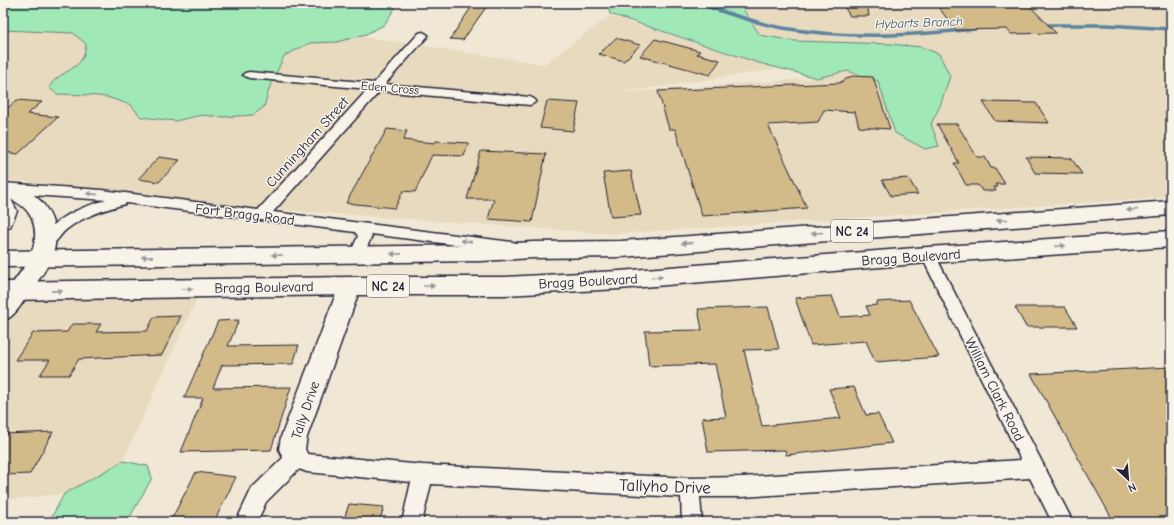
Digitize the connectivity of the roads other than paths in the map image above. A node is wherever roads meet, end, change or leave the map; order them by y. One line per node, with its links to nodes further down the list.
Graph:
1 (424, 35): 3 (street, Cunningham Street)
2 (249, 75): 3 (street, Eden Cross)
3 (377, 86): 4 (street, Eden Cross); 10 (street, Cunningham Street)
4 (530, 101)
5 (3, 188): 7 (street, Fort Bragg Road, one-way to 5)
6 (3, 191): 15 (main road)
7 (130, 199): 10 (street, Fort Bragg Road); 15 (street, Fort Bragg Road)
8 (3, 202): 11 (main road)
9 (1171, 208): 14 (main road, NC 24, one-way to 14)
10 (261, 216): 12 (street, Fort Bragg Road)
11 (3, 222)
12 (360, 228): 14 (street, Fort Bragg Road, one-way to 12); 16 (street)
13 (1171, 239): 17 (main road, Bragg Boulevard / NC 24, one-way to 13)
14 (533, 250): 16 (main road, NC 24, one-way to 16)
15 (43, 251): 16 (main road, NC 24, one-way to 15); 18 (main road, NC 24); 20 (main road, Fort Bragg Road)
16 (357, 254)
17 (928, 255): 19 (main road, Bragg Boulevard / NC 24, one-way to 17); 23 (street, William Clark Road)
18 (3, 259)
19 (350, 286): 20 (main road, Bragg Boulevard / NC 24, one-way to 19); 22 (main road, Tally Drive)
20 (11, 291): 21 (main road, Fort Bragg Road)
21 (3, 312)
22 (296, 458): 24 (street, Tallyho Drive); 26 (street, Tally Drive)
23 (1036, 468): 25 (street, Tallyho Drive); 29 (street, William Clark Road)
24 (423, 474): 25 (street, Tallyho Drive); 27 (street)
25 (690, 488): 28 (street)
26 (246, 522)
27 (412, 522)
28 (692, 522)
29 (1063, 522)

